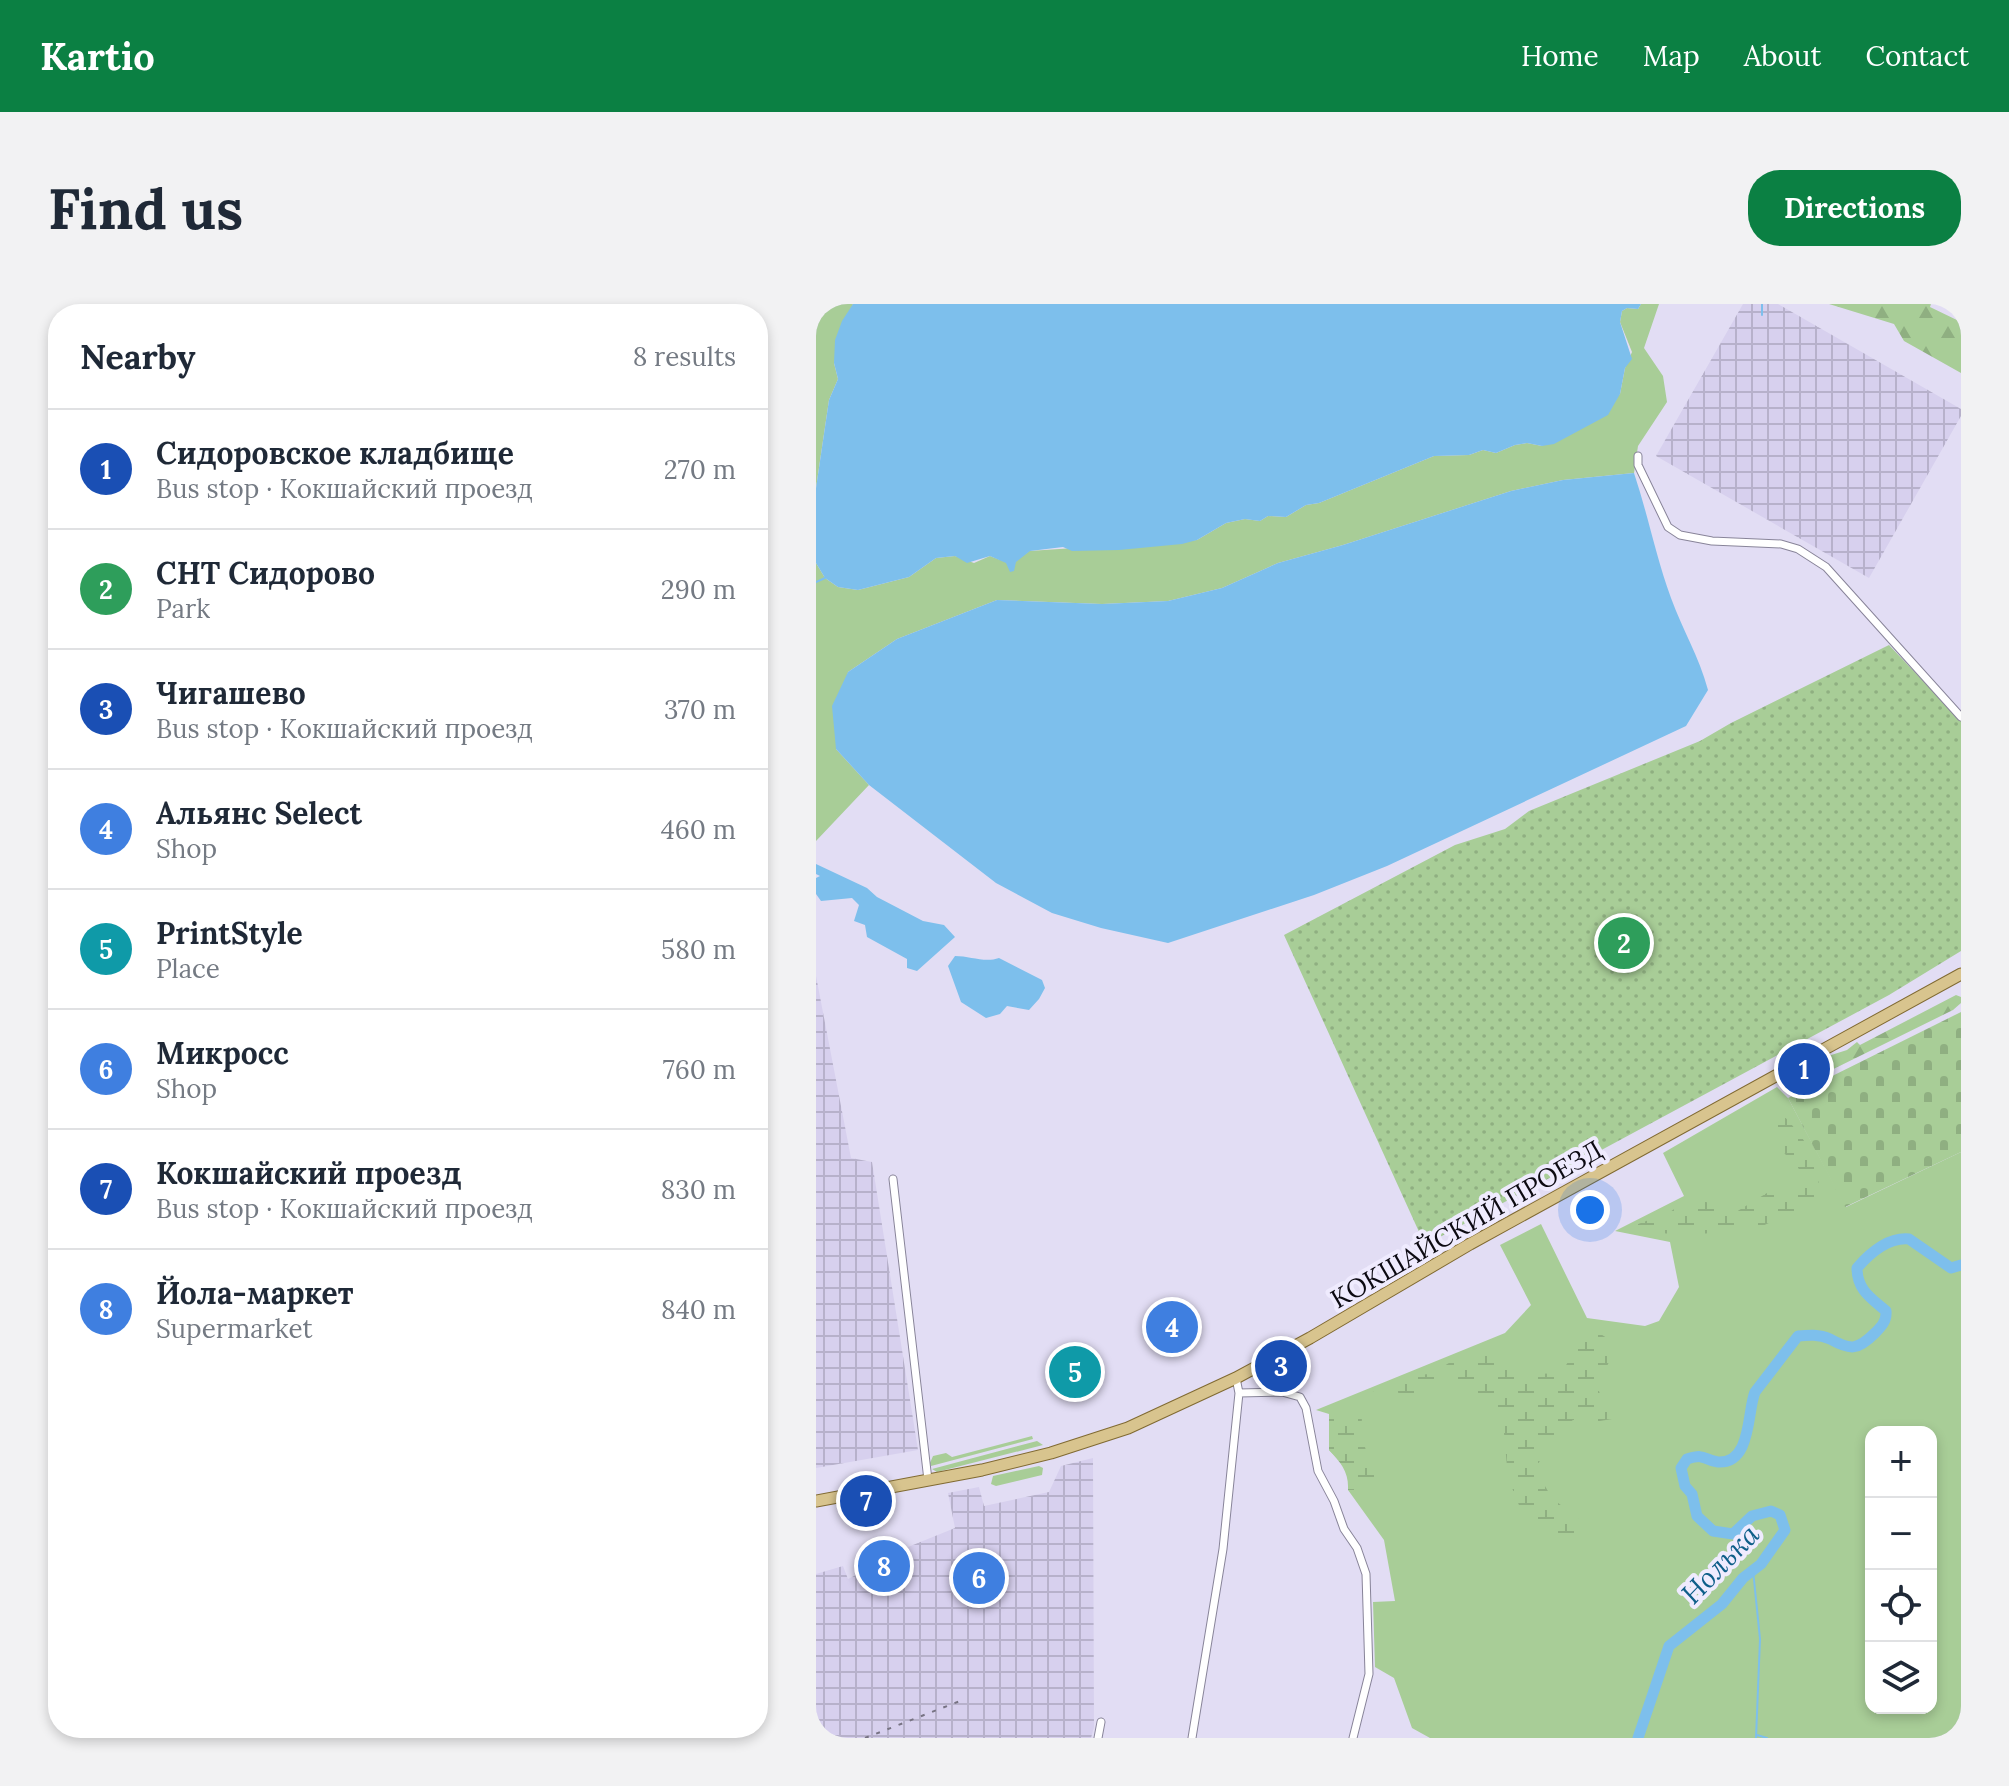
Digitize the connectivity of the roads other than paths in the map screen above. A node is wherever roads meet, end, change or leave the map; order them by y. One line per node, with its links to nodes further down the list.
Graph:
1 (1638, 456): 2 (street)
2 (1961, 717)
3 (1961, 974): 5 (main road, КОКШАЙСКИЙ ПРОЕЗД)
4 (893, 1179): 7 (street)
5 (1236, 1378): 6 (street); 7 (main road, КОКШАЙСКИЙ ПРОЕЗД)
6 (1239, 1393): 11 (street); 12 (street)
7 (928, 1480): 8 (main road, КОКШАЙСКИЙ ПРОЕЗД)
8 (816, 1501)
9 (1101, 1722): 10 (street)
10 (1098, 1738)
11 (1192, 1738)
12 (1353, 1738)

